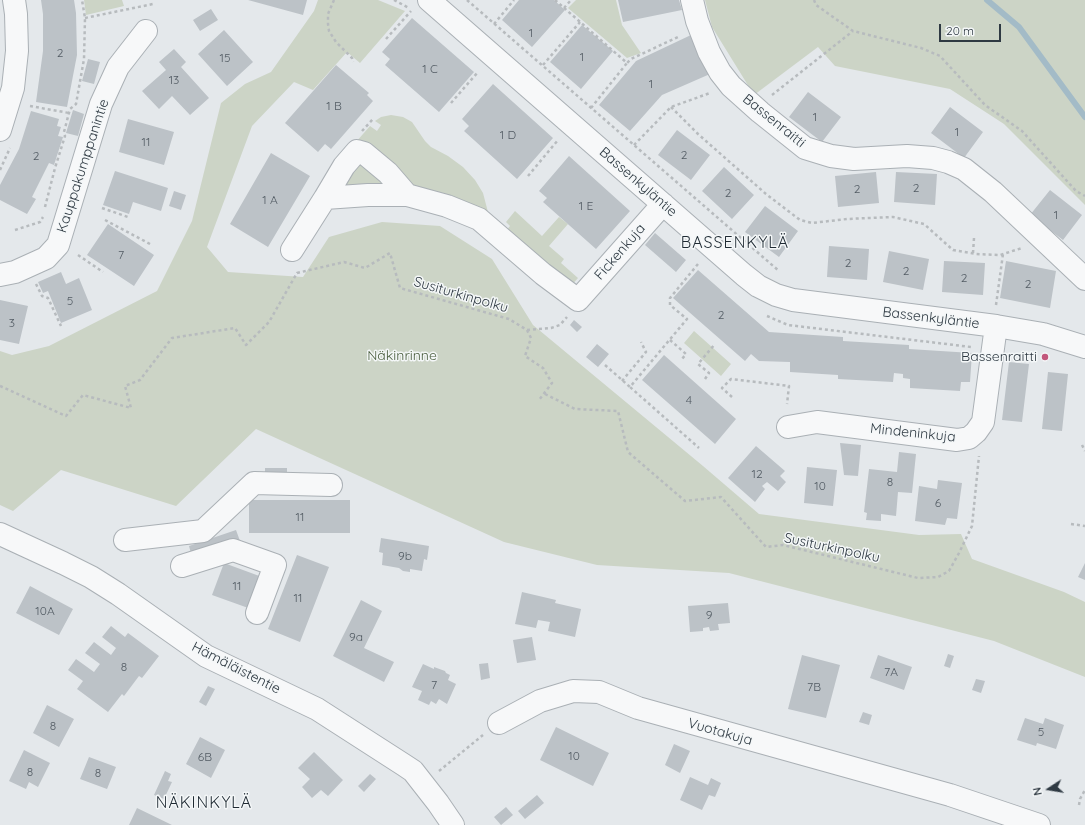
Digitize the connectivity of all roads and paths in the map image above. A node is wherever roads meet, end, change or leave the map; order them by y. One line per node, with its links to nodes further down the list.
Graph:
1 (14, 0): 33 (street)
2 (82, 0): 13 (path)
3 (334, 0): 20 (path)
4 (467, 0): 15 (path)
5 (514, 0): 15 (path)
6 (555, 0): 12 (path)
7 (571, 0): 12 (path)
8 (692, 0): 16 (street, Bassenraitti)
9 (814, 0): 18 (path)
10 (154, 4): 13 (path)
11 (421, 5): 19 (path); 40 (street, Bassenkyläntie)
12 (564, 8): 14 (path)
13 (85, 18): 30 (path)
14 (580, 22): 21 (path); 22 (path)
15 (494, 24): 22 (path)
16 (699, 27): 21 (path); 24 (street, Bassenraitti)
17 (146, 31): 55 (street, Kauppakumppanintie)
18 (853, 31): 29 (path); 38 (path)
19 (386, 39)
20 (353, 62)
21 (627, 63): 28 (path)
22 (543, 66): 28 (path)
23 (481, 68): 25 (path)
24 (731, 86): 27 (path); 29 (street, Bassenraitti)
25 (451, 103)
26 (24, 105): 32 (path)
27 (672, 107): 35 (path); 49 (path)
28 (591, 108): 35 (path)
29 (755, 108): 45 (street, Bassenraitti)
30 (70, 109): 31 (path); 32 (path)
31 (76, 110)
32 (69, 113): 44 (path)
33 (0, 130)
34 (561, 137): 36 (path)
35 (634, 145): 54 (path)
36 (528, 176)
37 (407, 195): 39 (street); 39 (street); 58 (street)
38 (1085, 196)
39 (325, 198): 48 (street)
40 (663, 204): 58 (street, Fickenkuja); 59 (street, Bassenkyläntie)
41 (102, 208): 42 (path)
42 (128, 217)
43 (106, 220): 47 (path)
44 (15, 230)
45 (1036, 233): 50 (path); 56 (street, Bassenraitti)
46 (974, 238): 49 (path)
47 (150, 244)
48 (292, 250)
49 (973, 254): 50 (path)
50 (1003, 254): 59 (path)
51 (78, 255): 53 (path)
52 (700, 261): 62 (path)
53 (103, 272)
54 (785, 274)
55 (0, 275)
56 (1085, 279)
57 (35, 280): 60 (path)
58 (578, 300): 61 (path)
59 (996, 317): 65 (street, Bassenkyläntie); 77 (street, Mindeninkuja)
60 (61, 326)
61 (527, 330): 70 (path, Susiturkinpolku); 72 (path)
62 (670, 340): 66 (path); 71 (path)
63 (641, 342): 69 (path)
64 (715, 344): 68 (path)
65 (1085, 347)
66 (682, 359)
67 (605, 365): 69 (path)
68 (704, 379)
69 (622, 381): 71 (path)
70 (0, 386)
71 (630, 387): 79 (path)
72 (545, 394): 74 (path); 77 (path, Susiturkinpolku)
73 (732, 397): 75 (path)
74 (539, 400)
75 (787, 404)
76 (788, 427): 77 (street, Mindeninkuja)
77 (976, 432)
78 (1082, 445): 80 (path)
79 (700, 448)
80 (1085, 451)
81 (331, 485): 85 (street)
82 (1072, 524): 83 (path)
83 (1085, 526)
84 (0, 534): 89 (street, Hämäläistentie)
85 (125, 540)
86 (182, 566): 87 (street)
87 (257, 613)
88 (499, 722): 89 (path); 93 (street, Vuotakuja)
89 (424, 785): 92 (street, Hämäläistentie)
90 (1085, 790): 91 (path)
91 (1079, 805)
92 (453, 825)
93 (1039, 825)

